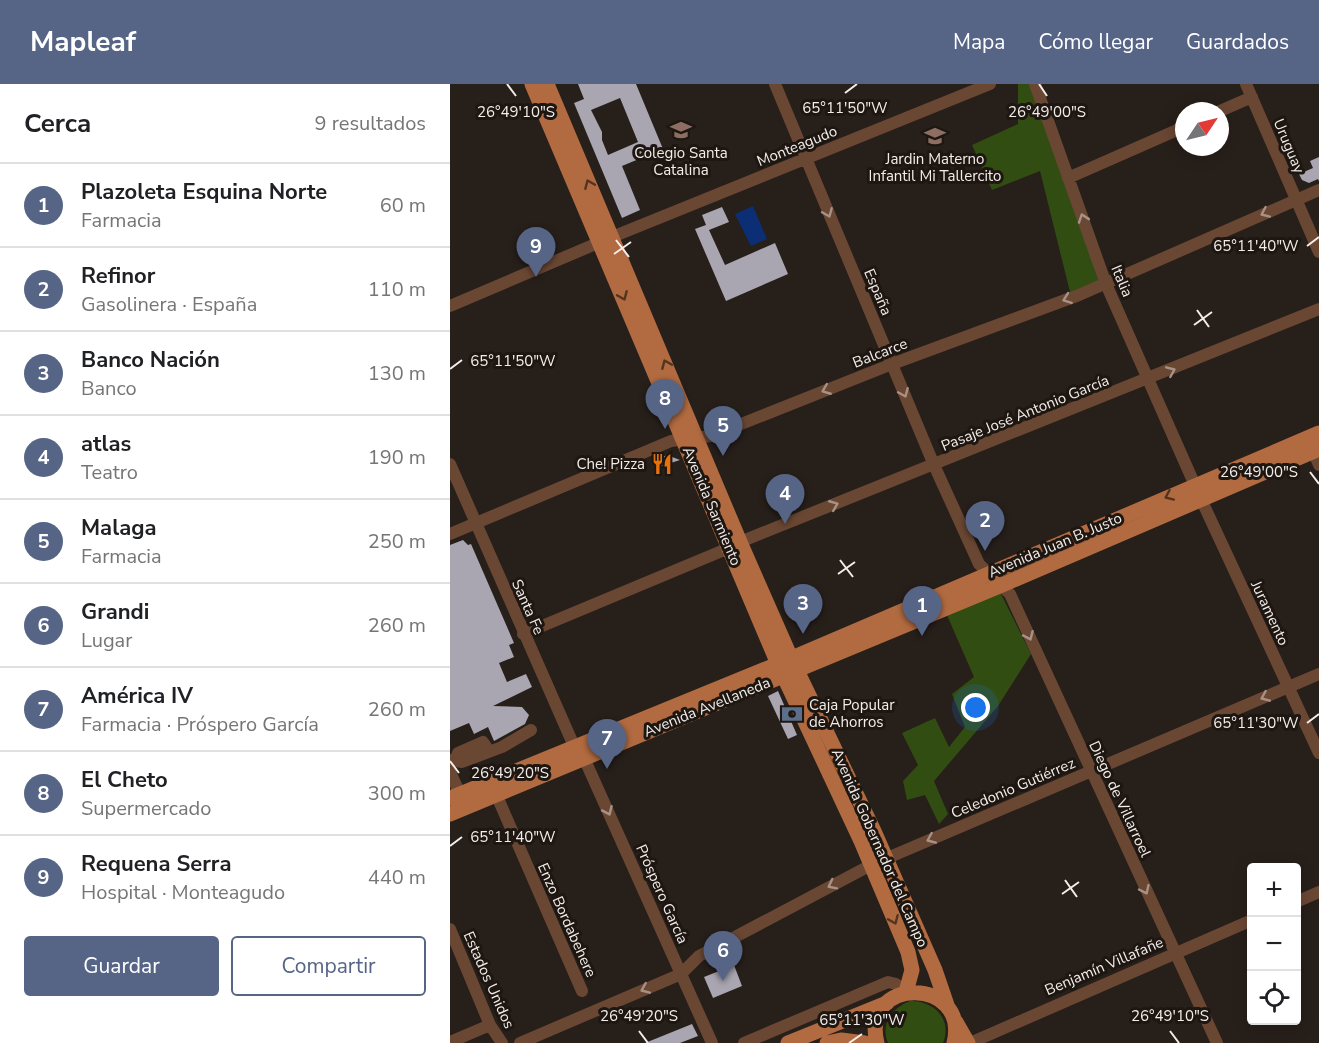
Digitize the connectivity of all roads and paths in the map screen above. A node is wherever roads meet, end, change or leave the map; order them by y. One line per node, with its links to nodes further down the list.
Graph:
1 (532, 84): 14 (main road, Avenida Sarmiento)
2 (547, 84): 14 (main road, Avenida Sarmiento, one-way to 2)
3 (775, 84): 10 (street, España)
4 (990, 84): 10 (street, Monteagudo)
5 (1035, 84): 11 (street, Italia)
6 (1246, 84): 7 (street, Uruguay)
7 (1252, 97): 8 (street); 13 (street, Uruguay)
8 (1229, 107)
9 (1175, 131): 11 (street)
10 (805, 160): 14 (street, Monteagudo); 19 (street, España, one-way to 19)
11 (1068, 178): 16 (street, Italia, one-way to 11)
12 (1319, 190): 13 (street, Balcarce)
13 (1296, 200): 15 (street, Uruguay); 16 (street, Balcarce, one-way to 16)
14 (606, 240): 17 (street, Monteagudo); 22 (main road, Avenida Sarmiento)
15 (1319, 252)
16 (1106, 284): 19 (street, Balcarce, one-way to 19); 20 (street, Italia)
17 (450, 306)
18 (1319, 309): 20 (street, Pasaje José Antonio García, one-way to 18)
19 (892, 364): 22 (street, Balcarce, one-way to 22); 25 (street, España, one-way to 25)
20 (1150, 379): 25 (street, Pasaje José Antonio García); 26 (street, Italia)
21 (1319, 432): 26 (main road, Avenida Juan B. Justo)
22 (690, 437): 27 (street, Balcarce); 29 (main road, Avenida Sarmiento)
23 (1317, 455): 26 (main road, Avenida Juan B. Justo)
24 (450, 464): 27 (street, Santa Fe)
25 (934, 465): 29 (street, Pasaje José Antonio García, one-way to 25); 30 (street, España)
26 (1198, 492): 30 (main road, Avenida Juan B. Justo, one-way to 30); 31 (main road, Avenida Juan B. Justo); 35 (street, Juramento)
27 (474, 523): 28 (street, Balcarce); 32 (street, Santa Fe)
28 (450, 534)
29 (735, 545): 32 (street, Pasaje José Antonio García); 33 (main road, Avenida Sarmiento)
30 (987, 575): 31 (street, Diego de Villarroel); 33 (main road, Avenida Juan B. Justo)
31 (1002, 585): 33 (main road, Avenida Juan B. Justo); 40 (street, Diego de Villarroel, one-way to 40)
32 (523, 634): 37 (street, Santa Fe)
33 (788, 667): 37 (main road, Avenida Avellaneda); 45 (main road, Avenida Gobernador del Campo)
34 (1319, 674): 35 (street, Celedonio Gutiérrez)
35 (1288, 687): 38 (street, Juramento); 40 (street, Celedonio Gutiérrez, one-way to 40)
36 (531, 730): 39 (street)
37 (579, 752): 42 (main road, Avenida Avellaneda); 43 (main road, Avenida Avellaneda); 51 (street, Próspero García, one-way to 51)
38 (1319, 753)
39 (453, 759)
40 (1090, 771): 45 (street, Celedonio Gutiérrez, one-way to 45); 50 (street, Diego de Villarroel, one-way to 50)
41 (450, 772): 43 (street)
42 (496, 794): 44 (main road, Avenida Avellaneda); 52 (street, Enzo Bordabehere)
43 (455, 796)
44 (450, 814)
45 (878, 862): 51 (street, Celedonio Gutiérrez, one-way to 51); 53 (main road, Avenida Gobernador del Campo, one-way to 53); 55 (main road, Avenida Gobernador del Campo)
46 (1319, 892): 47 (street)
47 (1301, 900)
48 (1247, 922): 50 (street, Benjamín Villafañe)
49 (450, 929): 56 (street, Estados Unidos)
50 (1174, 952): 67 (street, Benjamín Villafañe); 68 (street, Diego de Villarroel)
51 (681, 974): 59 (street, Celedonio Gutiérrez, one-way to 59); 60 (street, Próspero García)
52 (582, 991)
53 (905, 993): 54 (main road); 55 (main road); 61 (street)
54 (887, 1003): 62 (main road); 65 (main road)
55 (950, 1012): 66 (main road); 67 (main road, Avenida Gobernador del Campo)
56 (490, 1025): 57 (street); 58 (street, Estados Unidos)
57 (450, 1042)
58 (502, 1043)
59 (520, 1043)
60 (712, 1043)
61 (744, 1043)
62 (789, 1043)
63 (827, 1043): 64 (main road)
64 (865, 1043)
65 (877, 1043)
66 (954, 1043)
67 (969, 1043)
68 (1217, 1043)

